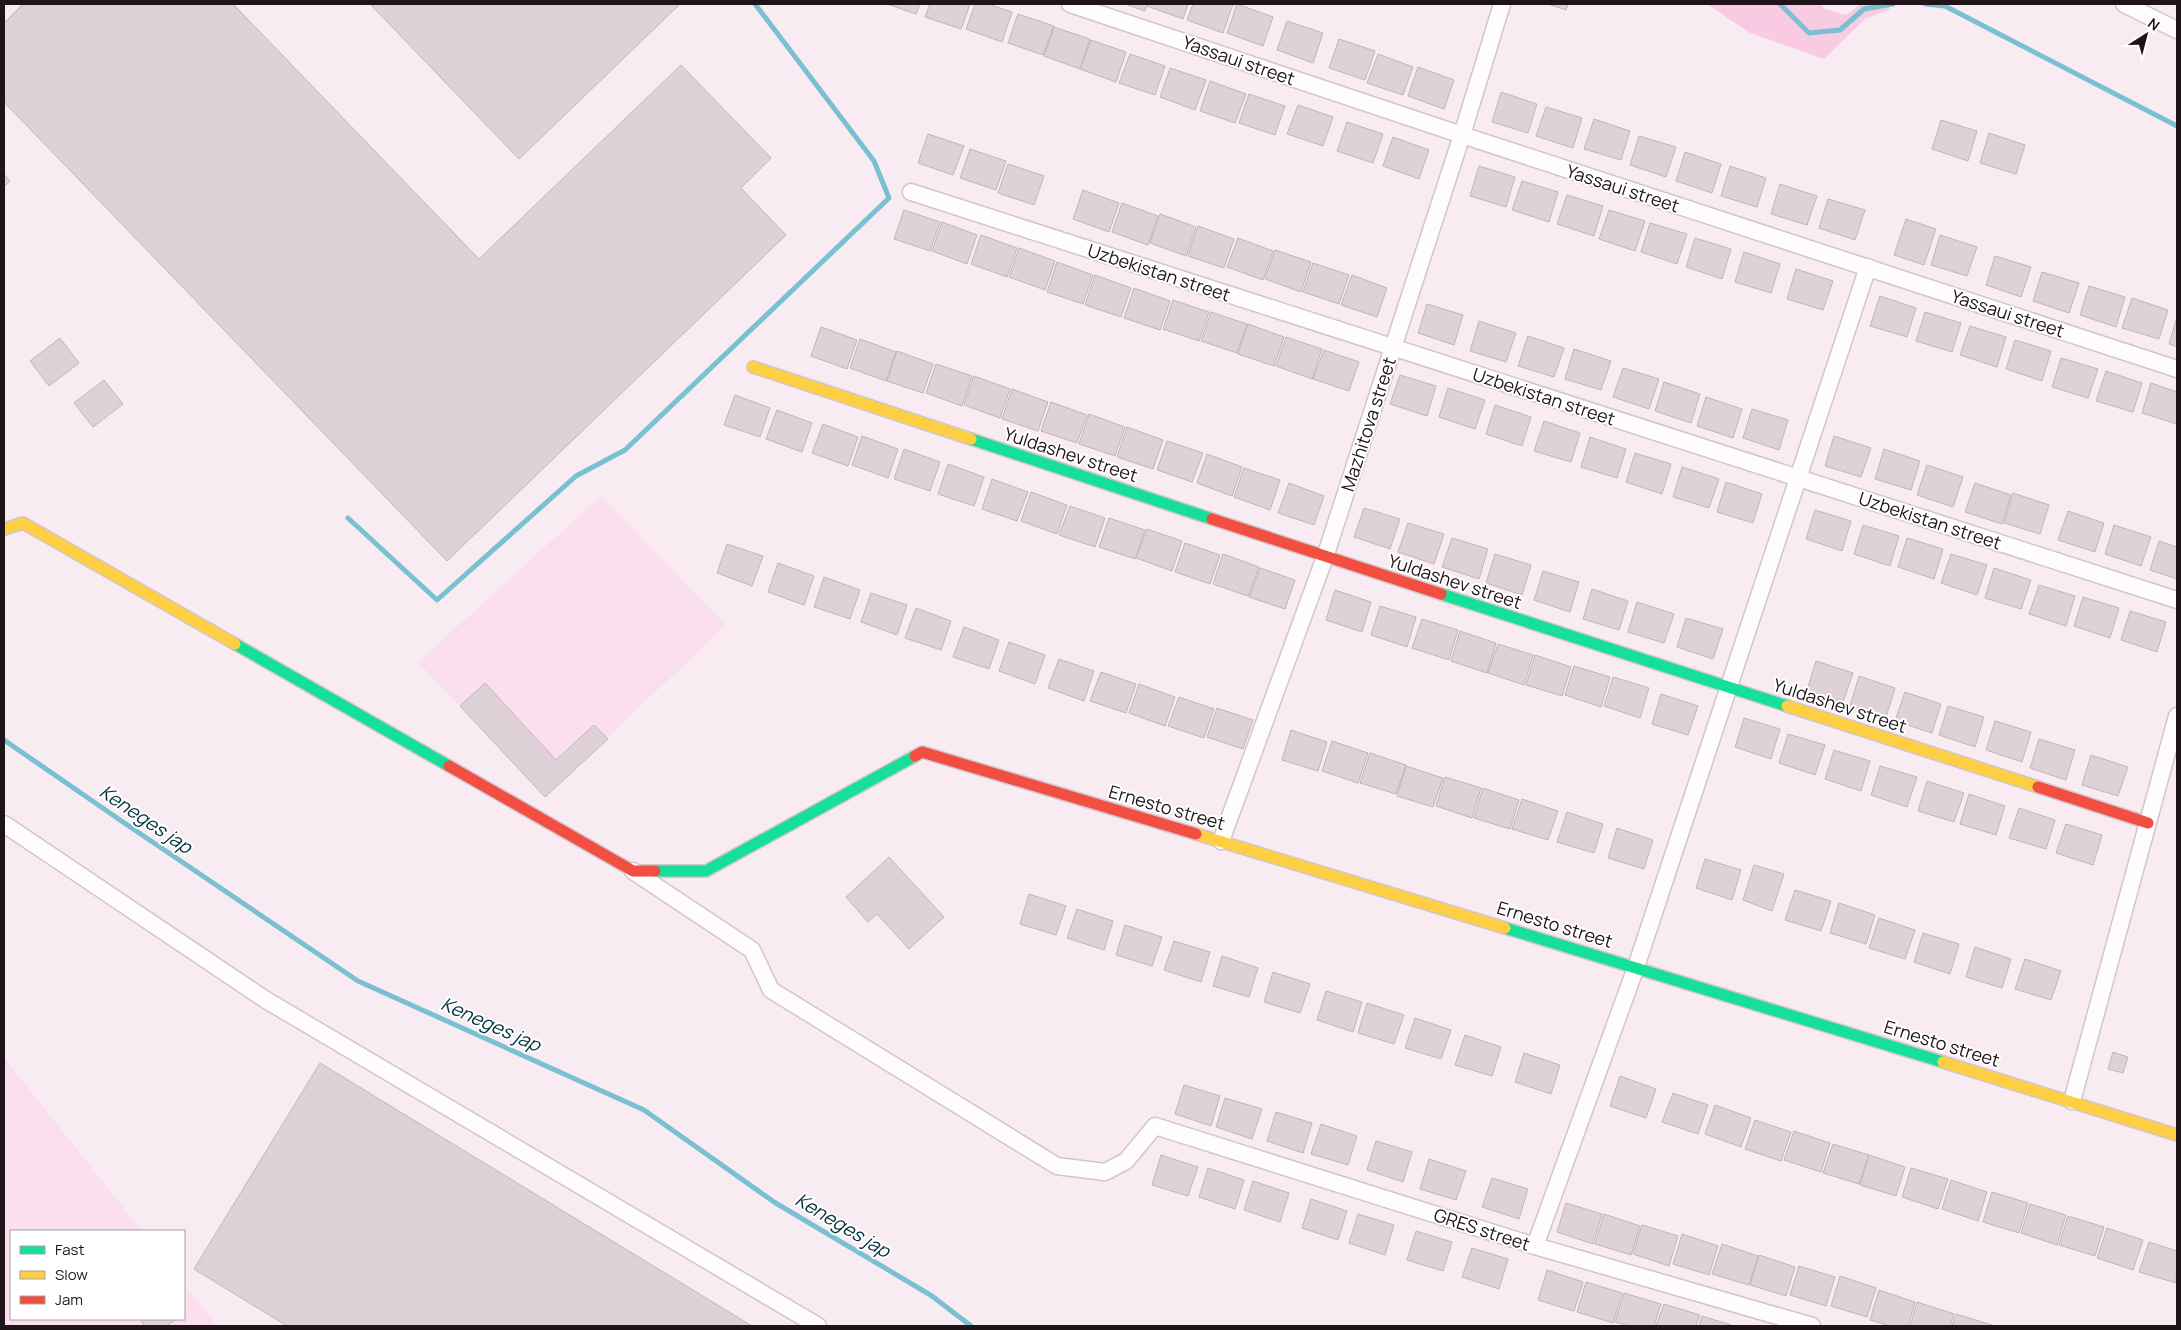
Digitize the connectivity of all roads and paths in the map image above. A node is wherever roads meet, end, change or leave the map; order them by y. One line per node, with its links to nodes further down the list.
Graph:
1 (1070, 4): 6 (street, Yassaui street)
2 (1502, 4): 6 (street, Mazhitova street)
3 (2124, 4): 4 (street)
4 (2147, 9): 5 (street)
5 (2177, 30)
6 (1462, 135): 8 (street, Yassaui street); 9 (street, Mazhitova street)
7 (911, 192): 9 (street, Uzbekistan street)
8 (1868, 267): 11 (street, Yassaui street); 12 (street)
9 (1393, 348): 12 (street, Uzbekistan street); 14 (street, Mazhitova street)
10 (753, 367): 14 (street, Yuldashev street)
11 (2177, 369)
12 (1800, 477): 15 (street, Uzbekistan street); 16 (street)
13 (4, 529): 21 (street)
14 (1325, 557): 16 (street, Yuldashev street); 20 (street, Mazhitova street)
15 (2177, 600)
16 (1730, 688): 19 (street, Yuldashev street); 22 (street)
17 (2177, 716): 19 (street)
18 (4, 824): 26 (street)
19 (2148, 824): 23 (street)
20 (1222, 841): 21 (street, Ernesto street); 22 (street, Ernesto street)
21 (634, 871): 25 (street, GRES street)
22 (1636, 967): 23 (street, Ernesto street); 25 (street)
23 (2072, 1101): 24 (street, Ernesto street)
24 (2177, 1135)
25 (1535, 1246): 27 (street, GRES street)
26 (818, 1326)
27 (1812, 1326)

